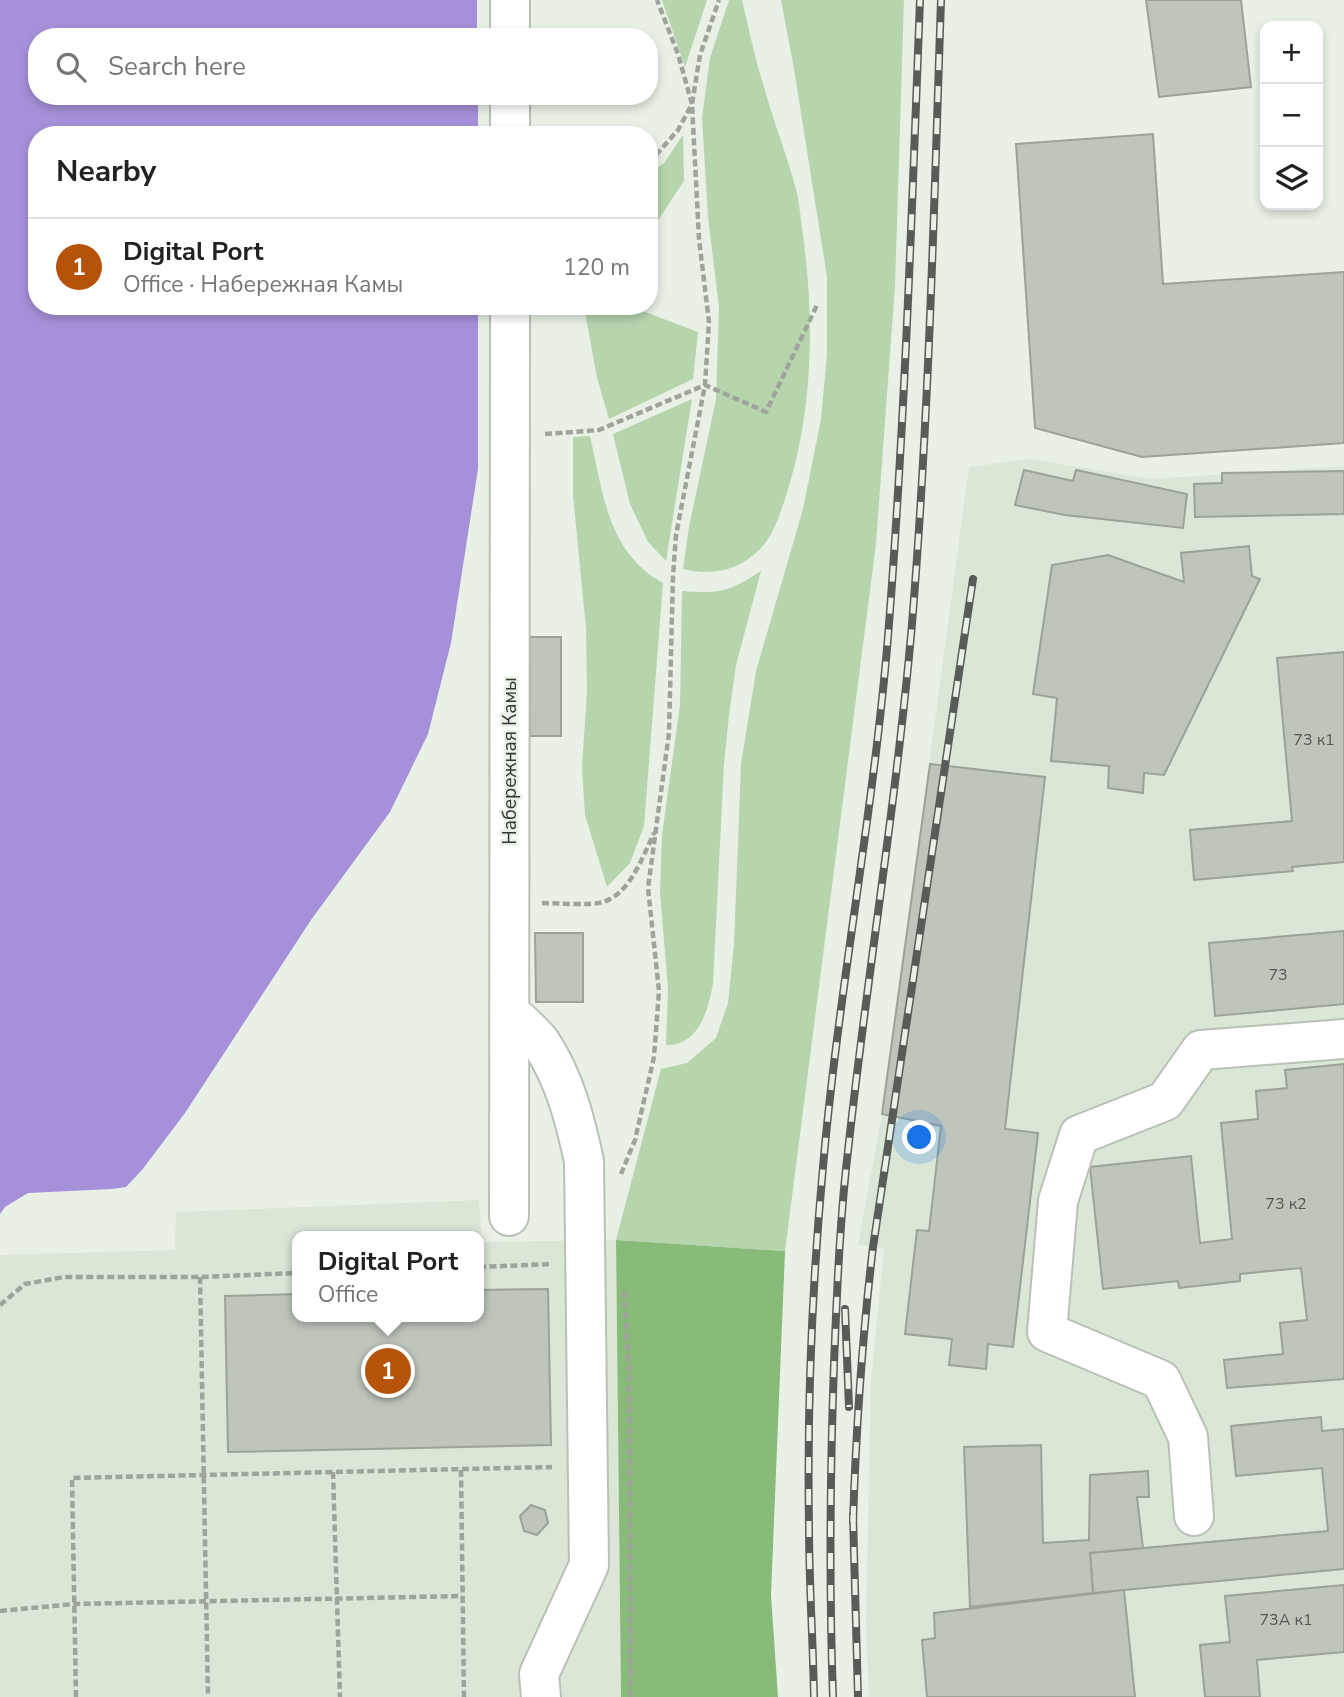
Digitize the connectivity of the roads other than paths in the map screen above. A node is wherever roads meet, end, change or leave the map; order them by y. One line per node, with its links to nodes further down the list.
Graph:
1 (510, 0): 2 (street)
2 (510, 28)
3 (510, 105): 4 (street)
4 (510, 126)
5 (510, 315): 6 (street, Набережная Камы)
6 (510, 1012): 8 (street, Набережная Камы); 10 (street)
7 (1344, 1039): 9 (street)
8 (509, 1216)
9 (1194, 1516)
10 (541, 1697)

